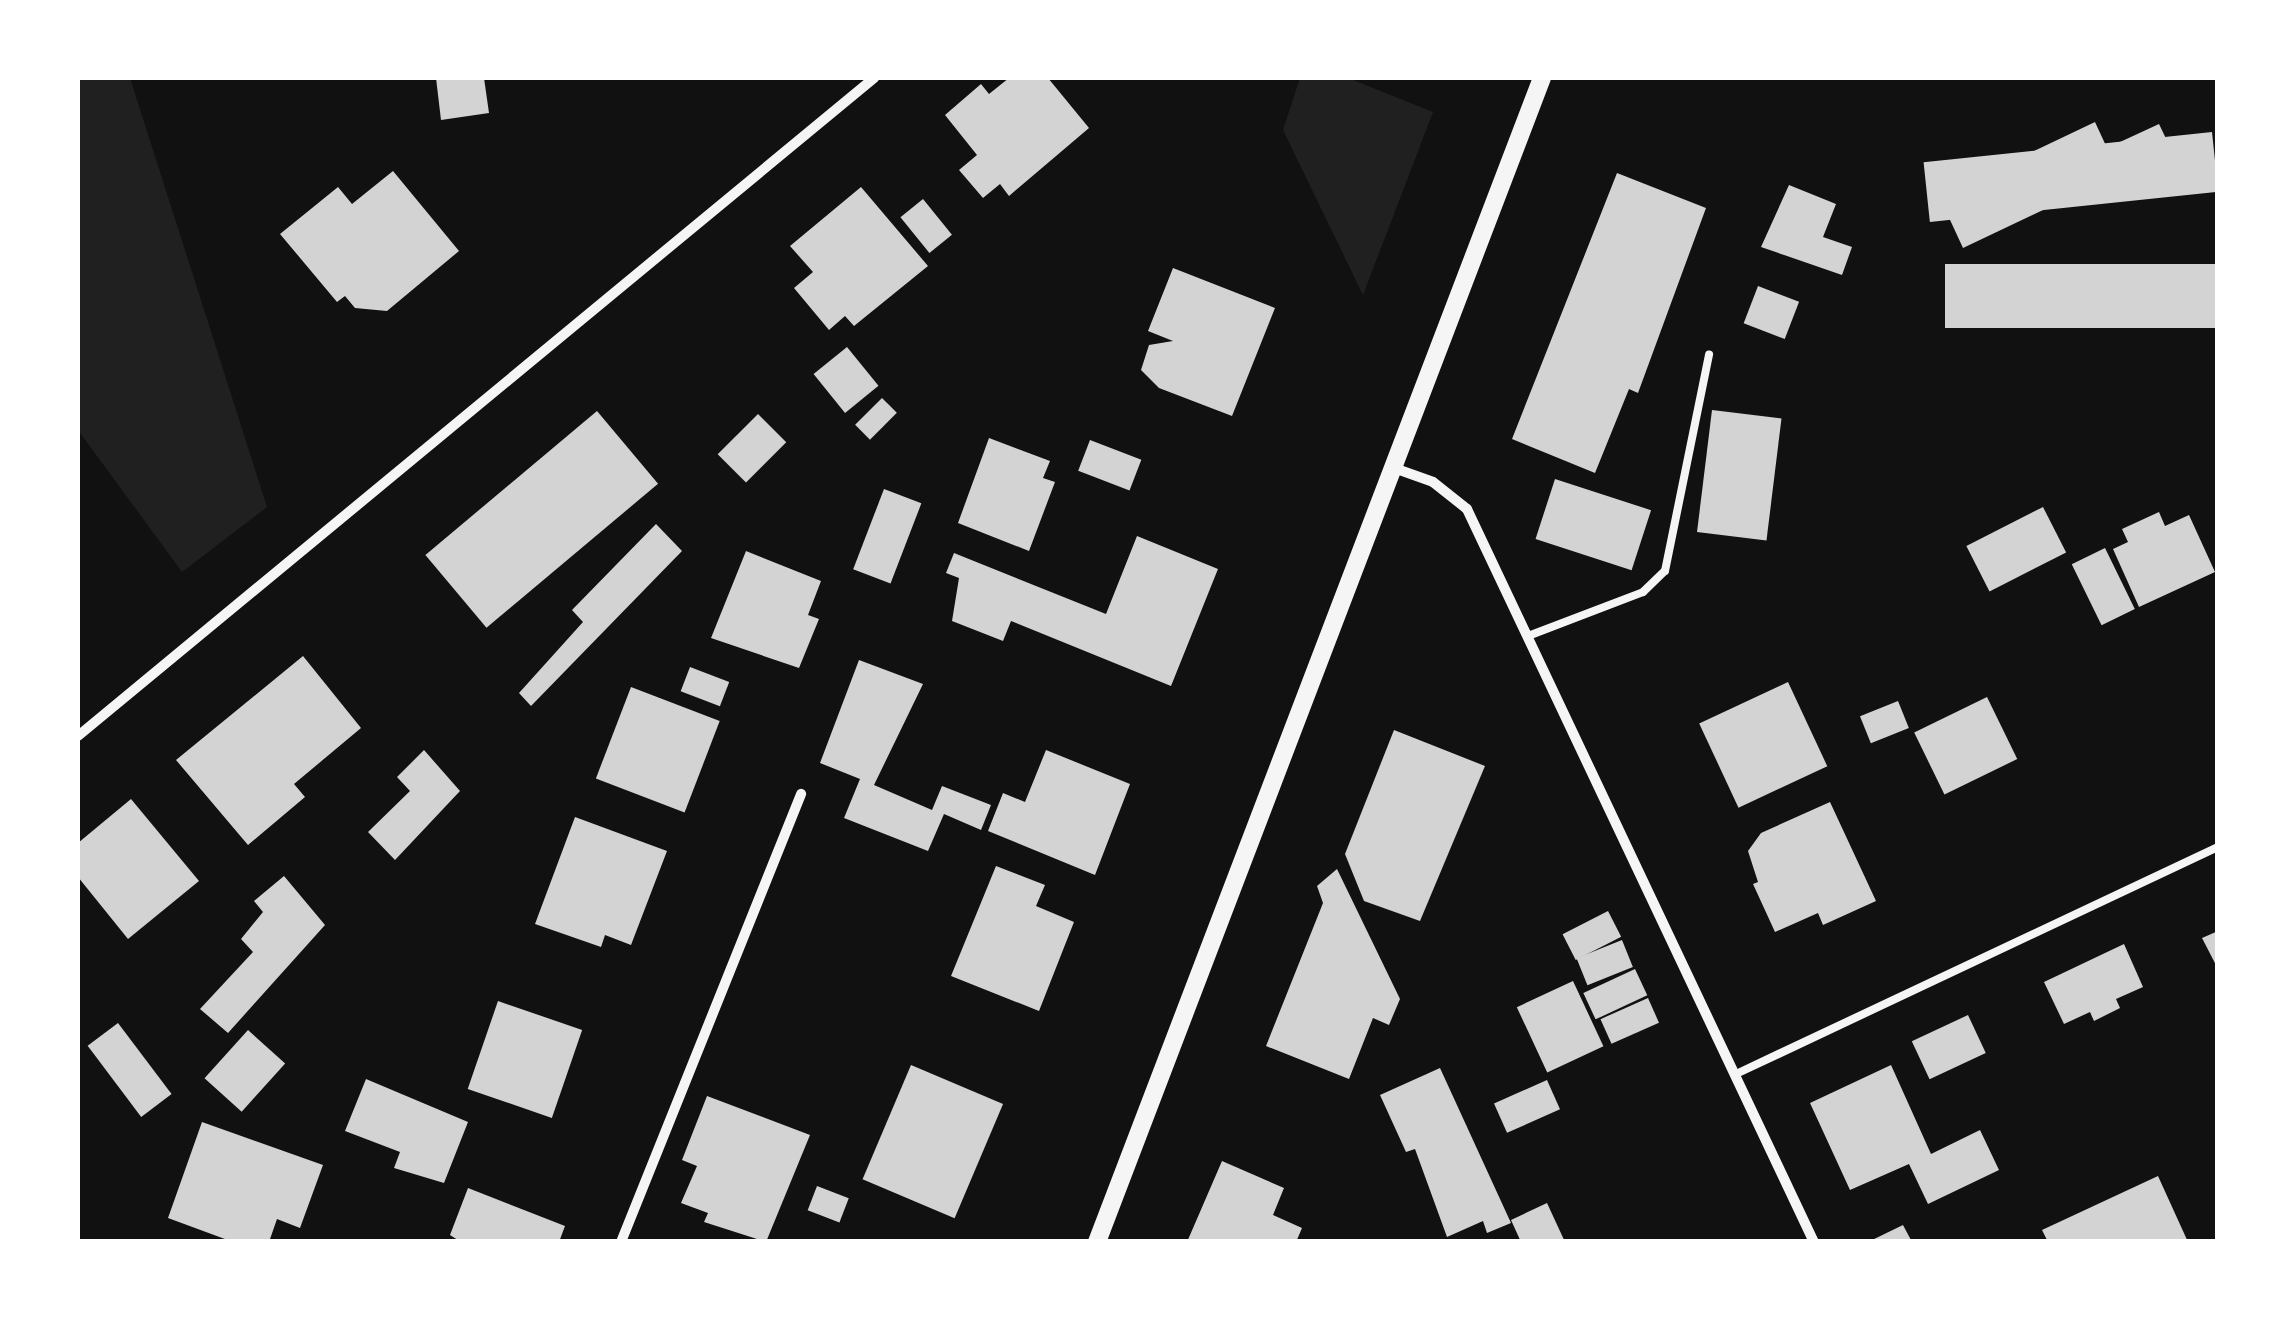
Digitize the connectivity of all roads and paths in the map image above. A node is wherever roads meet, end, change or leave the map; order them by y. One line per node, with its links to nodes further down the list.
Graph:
1 (874, 78): 6 (street)
2 (1542, 78): 4 (street)
3 (1710, 354): 5 (lane)
4 (1394, 468): 5 (street); 11 (street)
5 (1528, 636): 9 (street)
6 (78, 736)
7 (801, 794): 10 (street)
8 (2218, 848): 9 (lane)
9 (1736, 1074): 12 (street)
10 (621, 1242)
11 (1097, 1242)
12 (1814, 1242)

